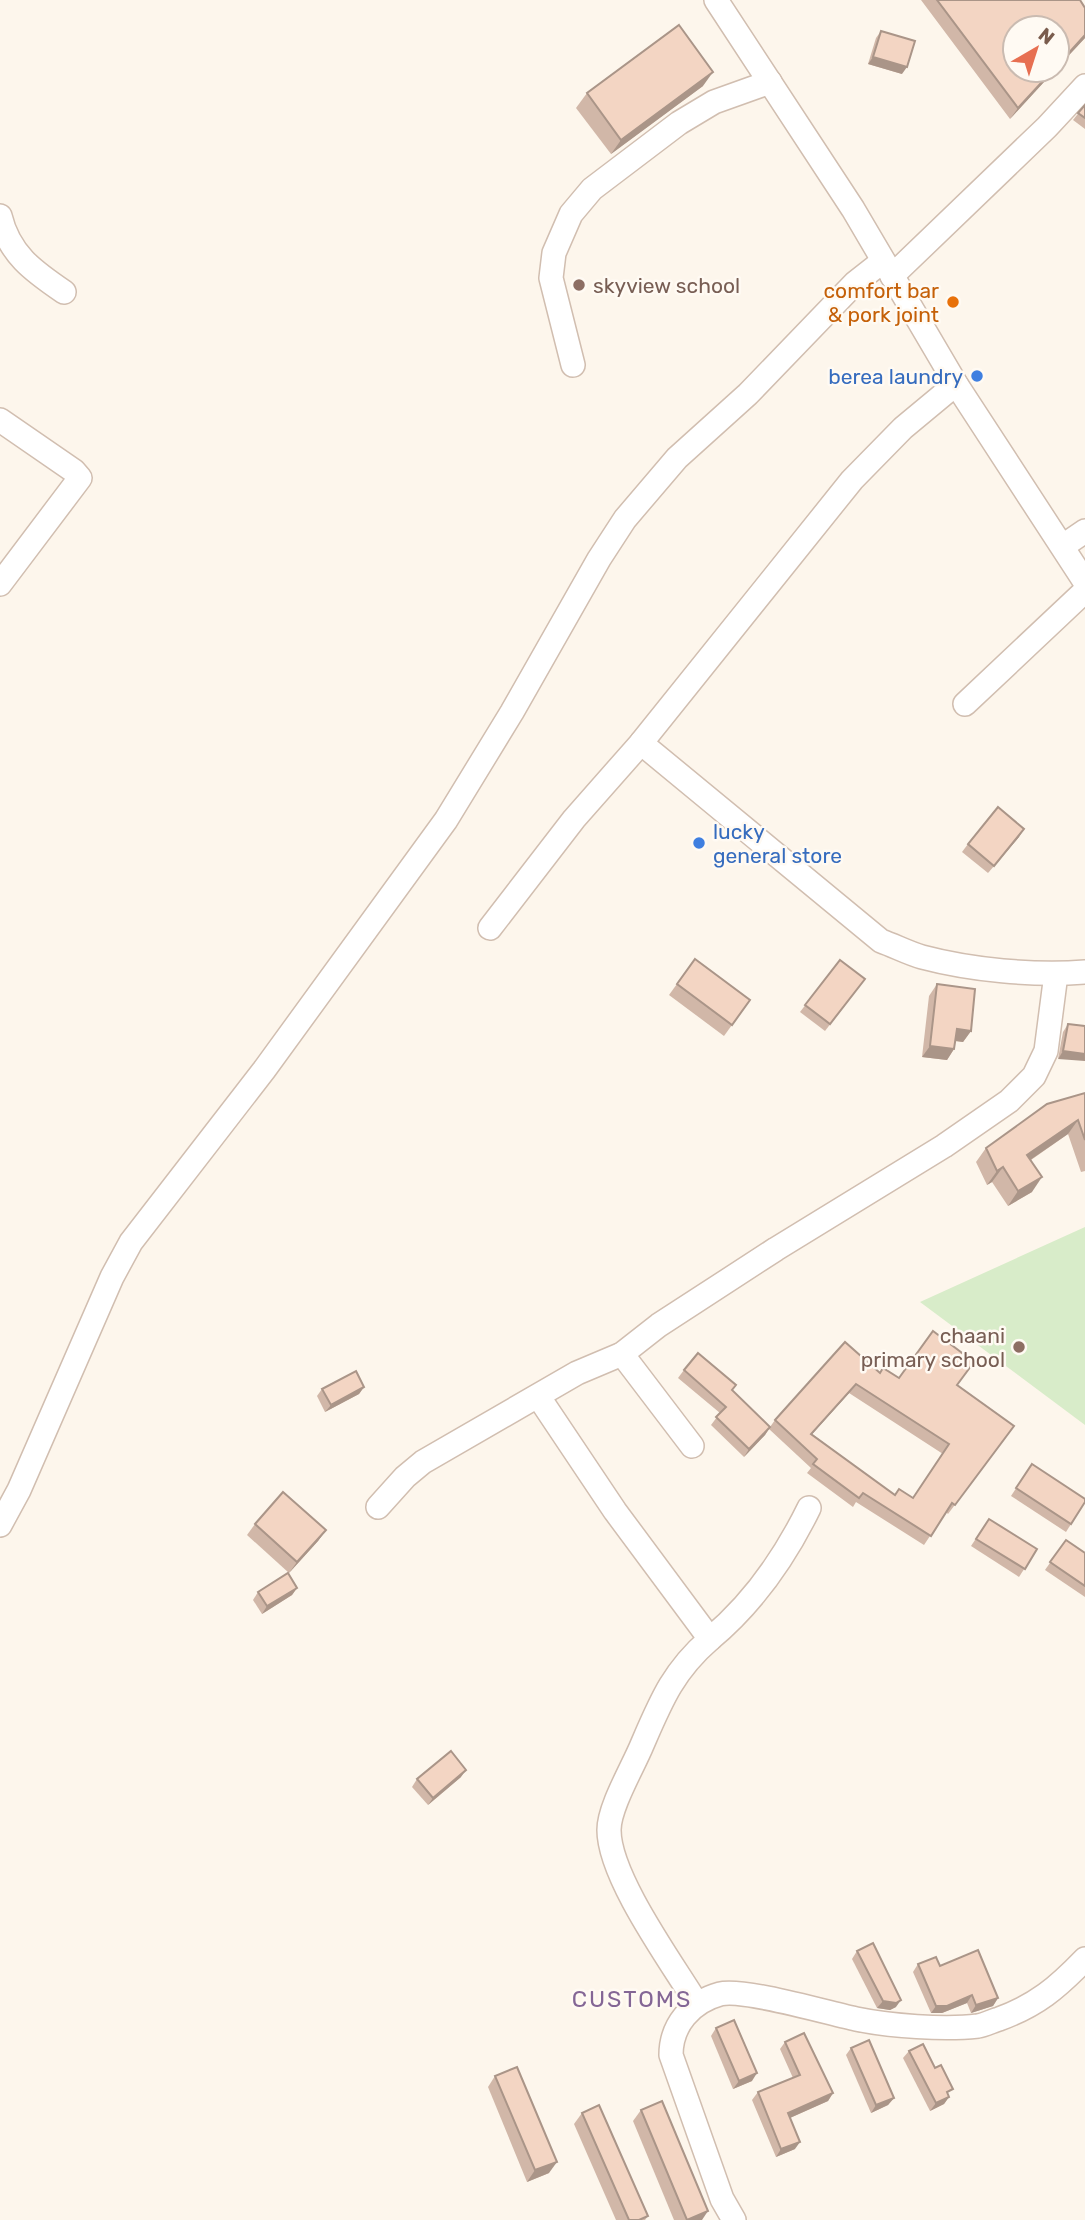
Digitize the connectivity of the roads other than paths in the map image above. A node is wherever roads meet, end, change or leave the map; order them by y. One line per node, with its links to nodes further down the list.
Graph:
1 (716, 0): 2 (street)
2 (770, 82): 5 (street); 7 (street)
3 (1085, 86): 5 (street)
4 (0, 216): 6 (street)
5 (887, 268): 8 (street); 25 (street)
6 (64, 292)
7 (573, 365)
8 (956, 384): 11 (street); 16 (street)
9 (0, 420): 13 (street)
10 (1085, 531): 11 (street)
11 (1063, 546): 12 (street)
12 (1085, 582)
13 (0, 583)
14 (1085, 591): 15 (street)
15 (965, 704)
16 (641, 743): 17 (street); 19 (street)
17 (490, 928)
18 (1085, 972): 19 (street)
19 (1056, 974): 20 (street)
20 (622, 1353): 21 (street); 22 (street)
21 (538, 1396): 23 (street); 26 (street)
22 (692, 1446)
23 (378, 1507)
24 (808, 1508): 26 (street)
25 (0, 1525)
26 (710, 1639): 28 (street)
27 (1085, 1959): 28 (street)
28 (697, 2004): 29 (street)
29 (734, 2220)

